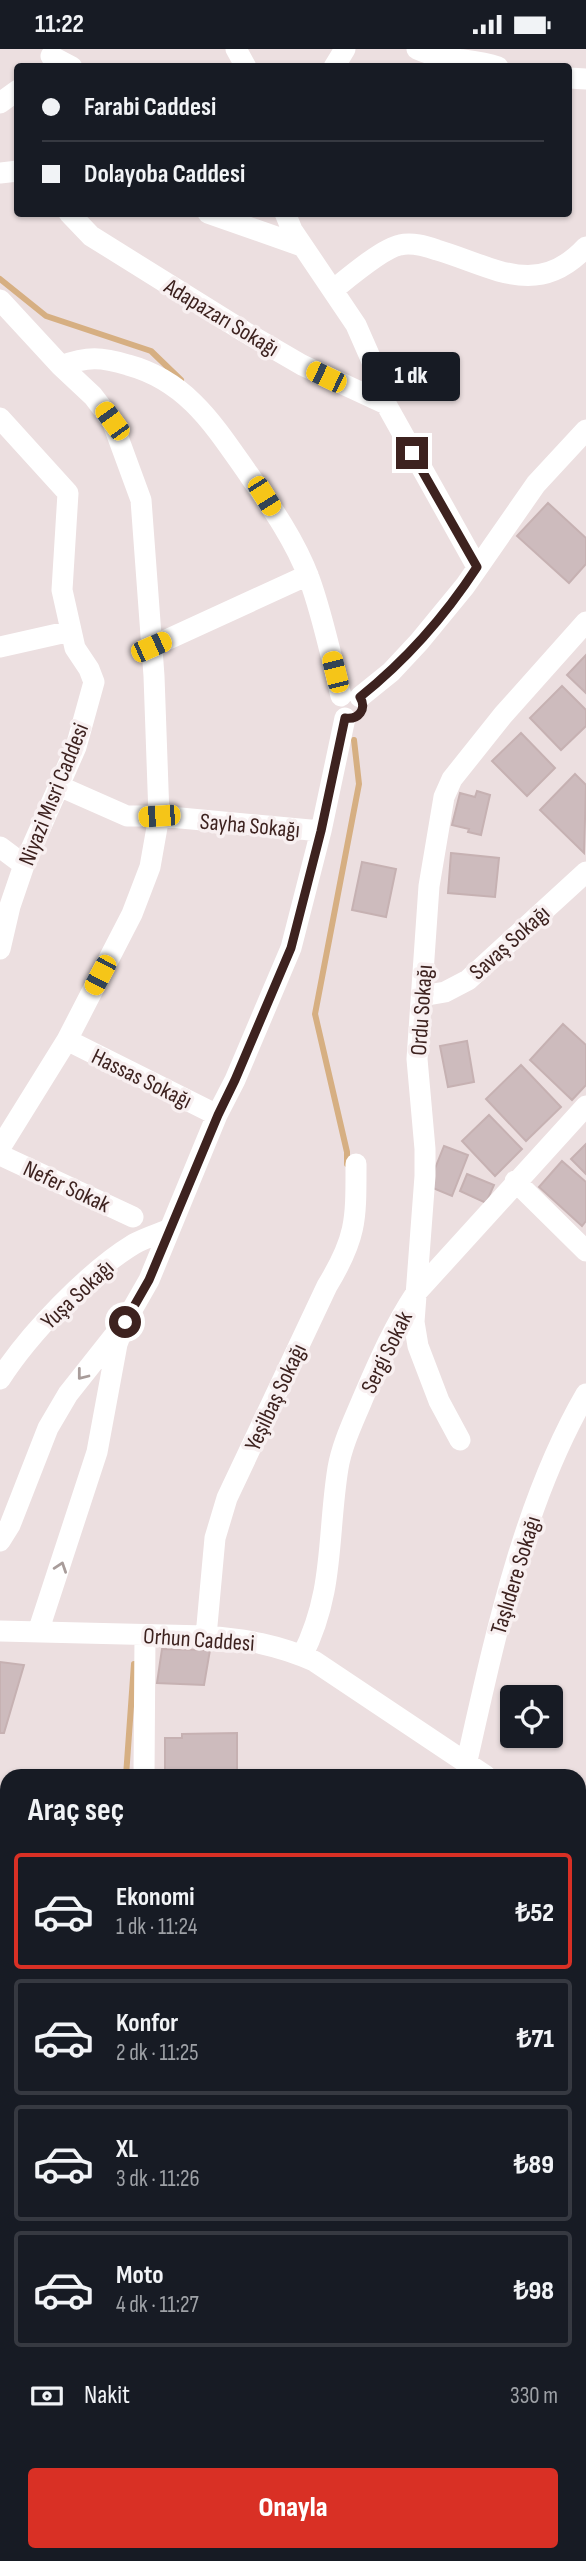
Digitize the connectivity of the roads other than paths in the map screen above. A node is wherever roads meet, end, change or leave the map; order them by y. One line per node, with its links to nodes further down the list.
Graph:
1 (416, 49): 2 (street)
2 (485, 63)
3 (73, 217): 11 (street, Adapazarı Sokağı)
4 (219, 217): 6 (street)
5 (287, 217): 6 (street)
6 (302, 246): 8 (street)
7 (586, 247): 8 (street)
8 (333, 290): 11 (street)
9 (0, 300): 10 (street)
10 (61, 366): 15 (street); 19 (street)
11 (386, 404): 14 (street)
12 (0, 418): 17 (street, Niyazi Mısri Caddesi)
13 (586, 430): 14 (street)
14 (477, 567): 20 (street)
15 (308, 575): 19 (street); 20 (street)
16 (586, 622): 28 (street, Ordu Sokağı)
17 (71, 631): 18 (street); 21 (street, Niyazi Mısri Caddesi)
18 (0, 647)
19 (151, 647): 22 (street)
20 (350, 696): 23 (street)
21 (59, 786): 22 (street, Sayha Sokağı); 25 (street, Niyazi Mısri Caddesi)
22 (159, 816): 23 (street, Sayha Sokağı); 29 (street)
23 (321, 831): 31 (street)
24 (0, 847): 25 (street)
25 (24, 865): 27 (street, Niyazi Mısri Caddesi)
26 (586, 872): 28 (street, Savaş Sokağı)
27 (0, 949)
28 (422, 996): 39 (street, Ordu Sokağı)
29 (67, 1040): 31 (street, Hassas Sokağı); 32 (street)
30 (586, 1107): 35 (street, Sergi Sokak)
31 (218, 1115): 37 (street)
32 (0, 1148)
33 (0, 1155): 36 (street, Nefer Sokak)
34 (356, 1164): 48 (street, Yeşilbaş Sokağı)
35 (516, 1181): 38 (street); 39 (street, Sergi Sokak)
36 (133, 1217)
37 (170, 1230): 40 (street); 41 (street, Yuşa Sokağı)
38 (586, 1251)
39 (416, 1293): 43 (street, Ordu Sokağı); 49 (street, Sergi Sokak)
40 (125, 1322): 44 (street, one-way to 44); 46 (street, one-way to 40)
41 (0, 1379)
42 (586, 1394): 50 (street, Taşlıdere Sokağı)
43 (460, 1440)
44 (0, 1541)
45 (0, 1631): 46 (street, Orhun Caddesi)
46 (38, 1632): 47 (street, Orhun Caddesi)
47 (145, 1635): 48 (street, Orhun Caddesi); 51 (street)
48 (206, 1636): 49 (street, Orhun Caddesi)
49 (302, 1656): 50 (street, Orhun Caddesi)
50 (466, 1765): 52 (street, Orhun Caddesi)
51 (144, 1769)
52 (473, 1769)

